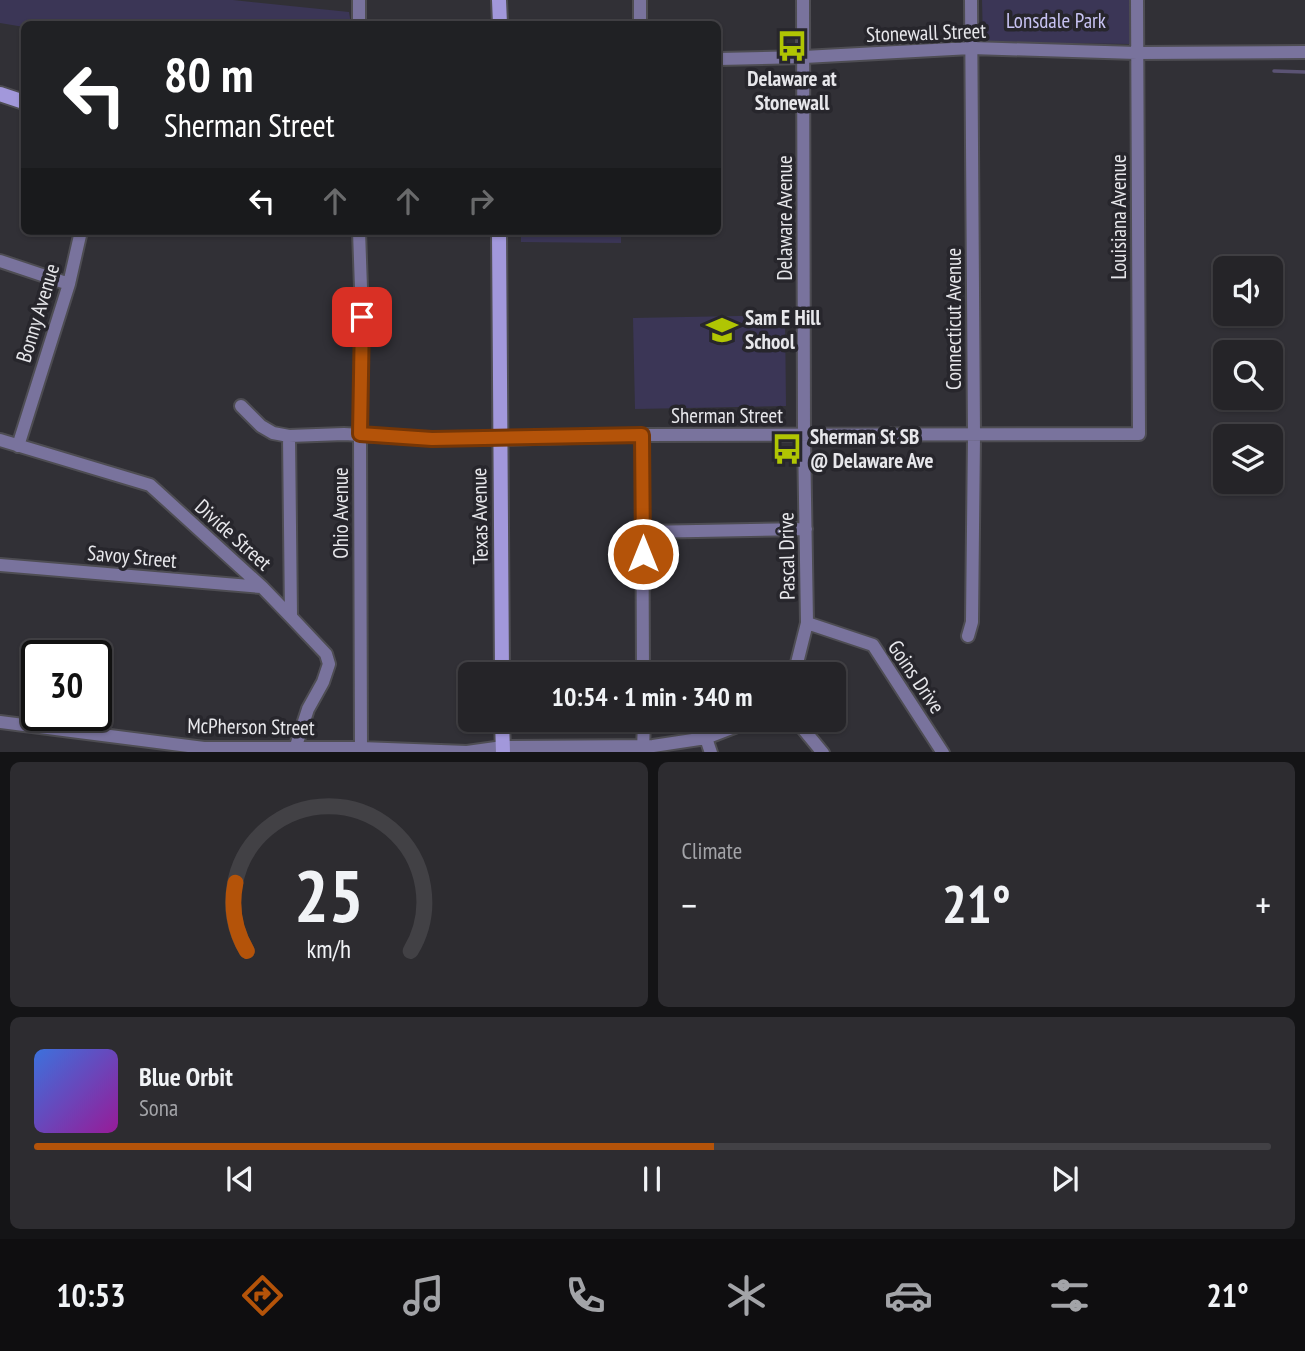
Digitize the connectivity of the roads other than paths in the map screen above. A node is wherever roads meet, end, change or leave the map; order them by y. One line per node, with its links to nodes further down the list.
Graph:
1 (359, 0): 7 (street)
2 (499, 0): 8 (street)
3 (640, 0): 9 (street)
4 (803, 0): 13 (street, Delaware Avenue)
5 (971, 0): 10 (street, Connecticut Avenue)
6 (1137, 0): 12 (street, Louisiana Avenue)
7 (359, 21)
8 (499, 21)
9 (640, 21)
10 (971, 48): 12 (street, Stonewall Street); 13 (street, Stonewall Street); 28 (street, Connecticut Avenue)
11 (1305, 52): 12 (street, Stonewall Street)
12 (1137, 53): 24 (street, Louisiana Avenue)
13 (804, 57): 14 (street, Stonewall Street); 27 (street, Delaware Avenue)
14 (721, 59)
15 (0, 94): 16 (street)
16 (21, 101)
17 (80, 235): 21 (street, Bonny Avenue)
18 (359, 235): 23 (street, Ohio Avenue)
19 (499, 235): 29 (street, Texas Avenue)
20 (0, 261): 21 (street)
21 (69, 284): 31 (street, Bonny Avenue)
22 (241, 406): 26 (street, Sherman Street)
23 (360, 434): 26 (street, Sherman Street); 29 (street, Sherman Street); 50 (street, Ohio Avenue)
24 (1139, 434): 28 (street, Sherman Street)
25 (642, 435): 27 (street, Sherman Street); 29 (street, Sherman Street); 33 (street)
26 (289, 436): 36 (street)
27 (804, 436): 28 (street, Sherman Street); 32 (street, Pascal Drive)
28 (974, 436): 38 (street, Connecticut Avenue)
29 (500, 439): 39 (street, Texas Avenue)
30 (0, 440): 31 (street, Divide Street)
31 (18, 446): 35 (street, Divide Street)
32 (806, 529): 33 (street); 37 (street, Pascal Drive)
33 (643, 532): 40 (street)
34 (0, 565): 35 (street, Savoy Street)
35 (262, 587): 36 (street, Divide Street)
36 (291, 617): 49 (street, Divide Street)
37 (807, 623): 41 (street, Pascal Drive); 54 (street, Goins Drive)
38 (968, 636)
39 (502, 662)
40 (643, 662)
41 (797, 662)
42 (0, 722): 48 (street, McPherson Street)
43 (502, 732): 51 (street)
44 (722, 732): 46 (street)
45 (806, 732): 53 (street)
46 (706, 738): 47 (street); 52 (street)
47 (644, 749): 51 (street)
48 (203, 750): 49 (street, McPherson Street)
49 (291, 750): 50 (street, McPherson Street)
50 (361, 750): 51 (street, McPherson Street)
51 (503, 750)
52 (711, 752)
53 (823, 752)
54 (943, 752)

